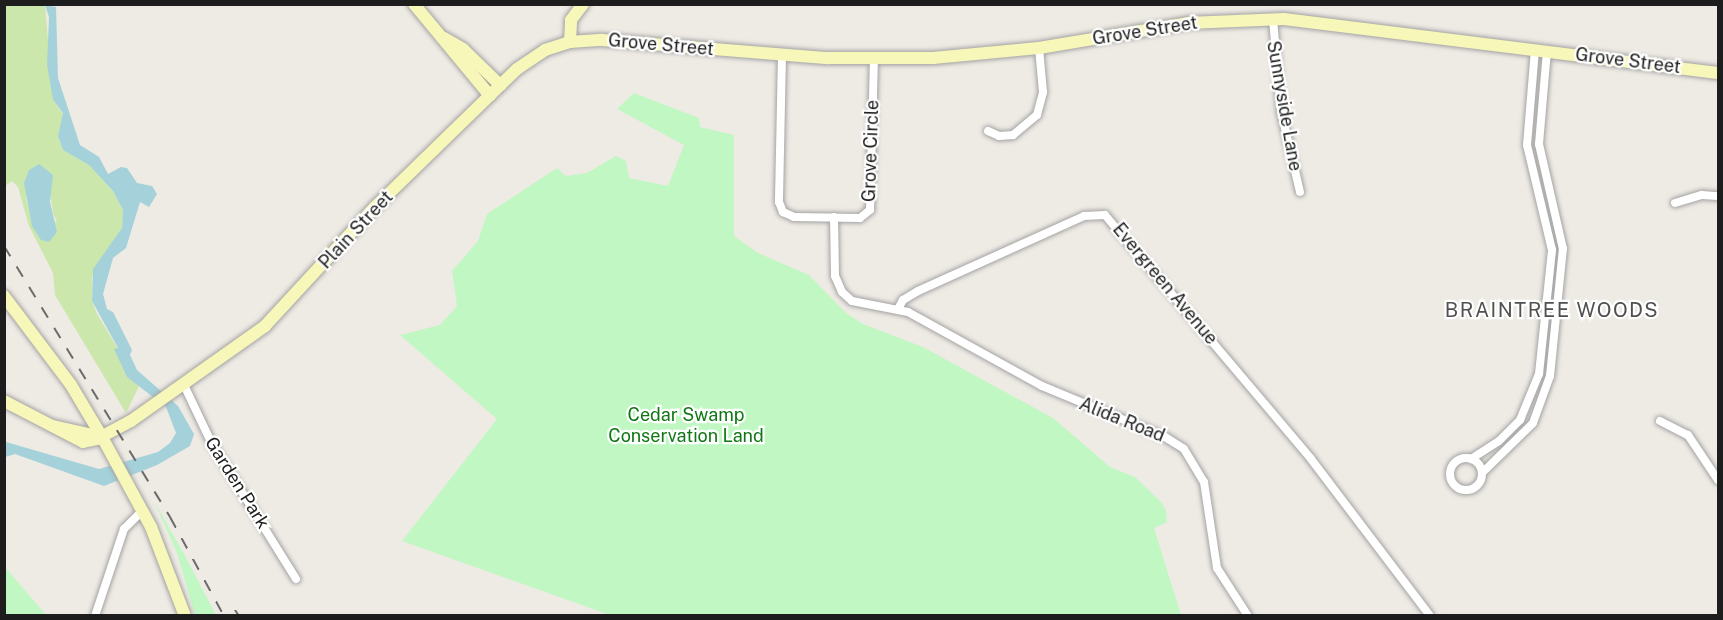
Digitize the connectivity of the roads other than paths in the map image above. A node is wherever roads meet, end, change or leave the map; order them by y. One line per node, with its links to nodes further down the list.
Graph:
1 (414, 4): 4 (main road)
2 (583, 4): 5 (main road)
3 (1273, 19): 6 (main road, Grove Street); 7 (main road, Grove Street); 14 (street, Sunnyside Lane)
4 (444, 38): 11 (main road); 12 (main road)
5 (570, 42): 8 (main road, Grove Street); 11 (main road, Plain Street)
6 (1039, 48): 9 (main road, Grove Street); 13 (street)
7 (1541, 50): 10 (main road, Grove Street); 16 (street); 17 (street)
8 (782, 55): 9 (main road, Grove Street); 19 (street, Grove Circle)
9 (874, 59): 19 (street, Grove Circle)
10 (1719, 73)
11 (500, 86): 12 (main road, Plain Street)
12 (490, 96): 24 (main road, Plain Street)
13 (988, 131)
14 (1300, 192)
15 (1719, 196): 18 (street)
16 (1552, 199): 17 (street); 23 (street)
17 (1541, 202): 22 (street)
18 (1676, 203)
19 (834, 217): 21 (street)
20 (4, 296): 27 (main road)
21 (898, 309): 35 (street, Alida Road); 36 (street, Evergreen Avenue)
22 (1545, 318): 23 (street); 28 (street)
23 (1557, 319): 29 (street)
24 (184, 385): 27 (main road, Plain Street); 32 (street, Garden Park)
25 (4, 401): 27 (main road)
26 (1660, 421): 30 (street)
27 (102, 437): 31 (main road)
28 (1471, 459): 29 (street); 29 (street)
29 (1482, 474)
30 (1719, 480)
31 (142, 511): 33 (street); 34 (main road)
32 (296, 579)
33 (95, 615)
34 (185, 615)
35 (1248, 615)
36 (1430, 615)

